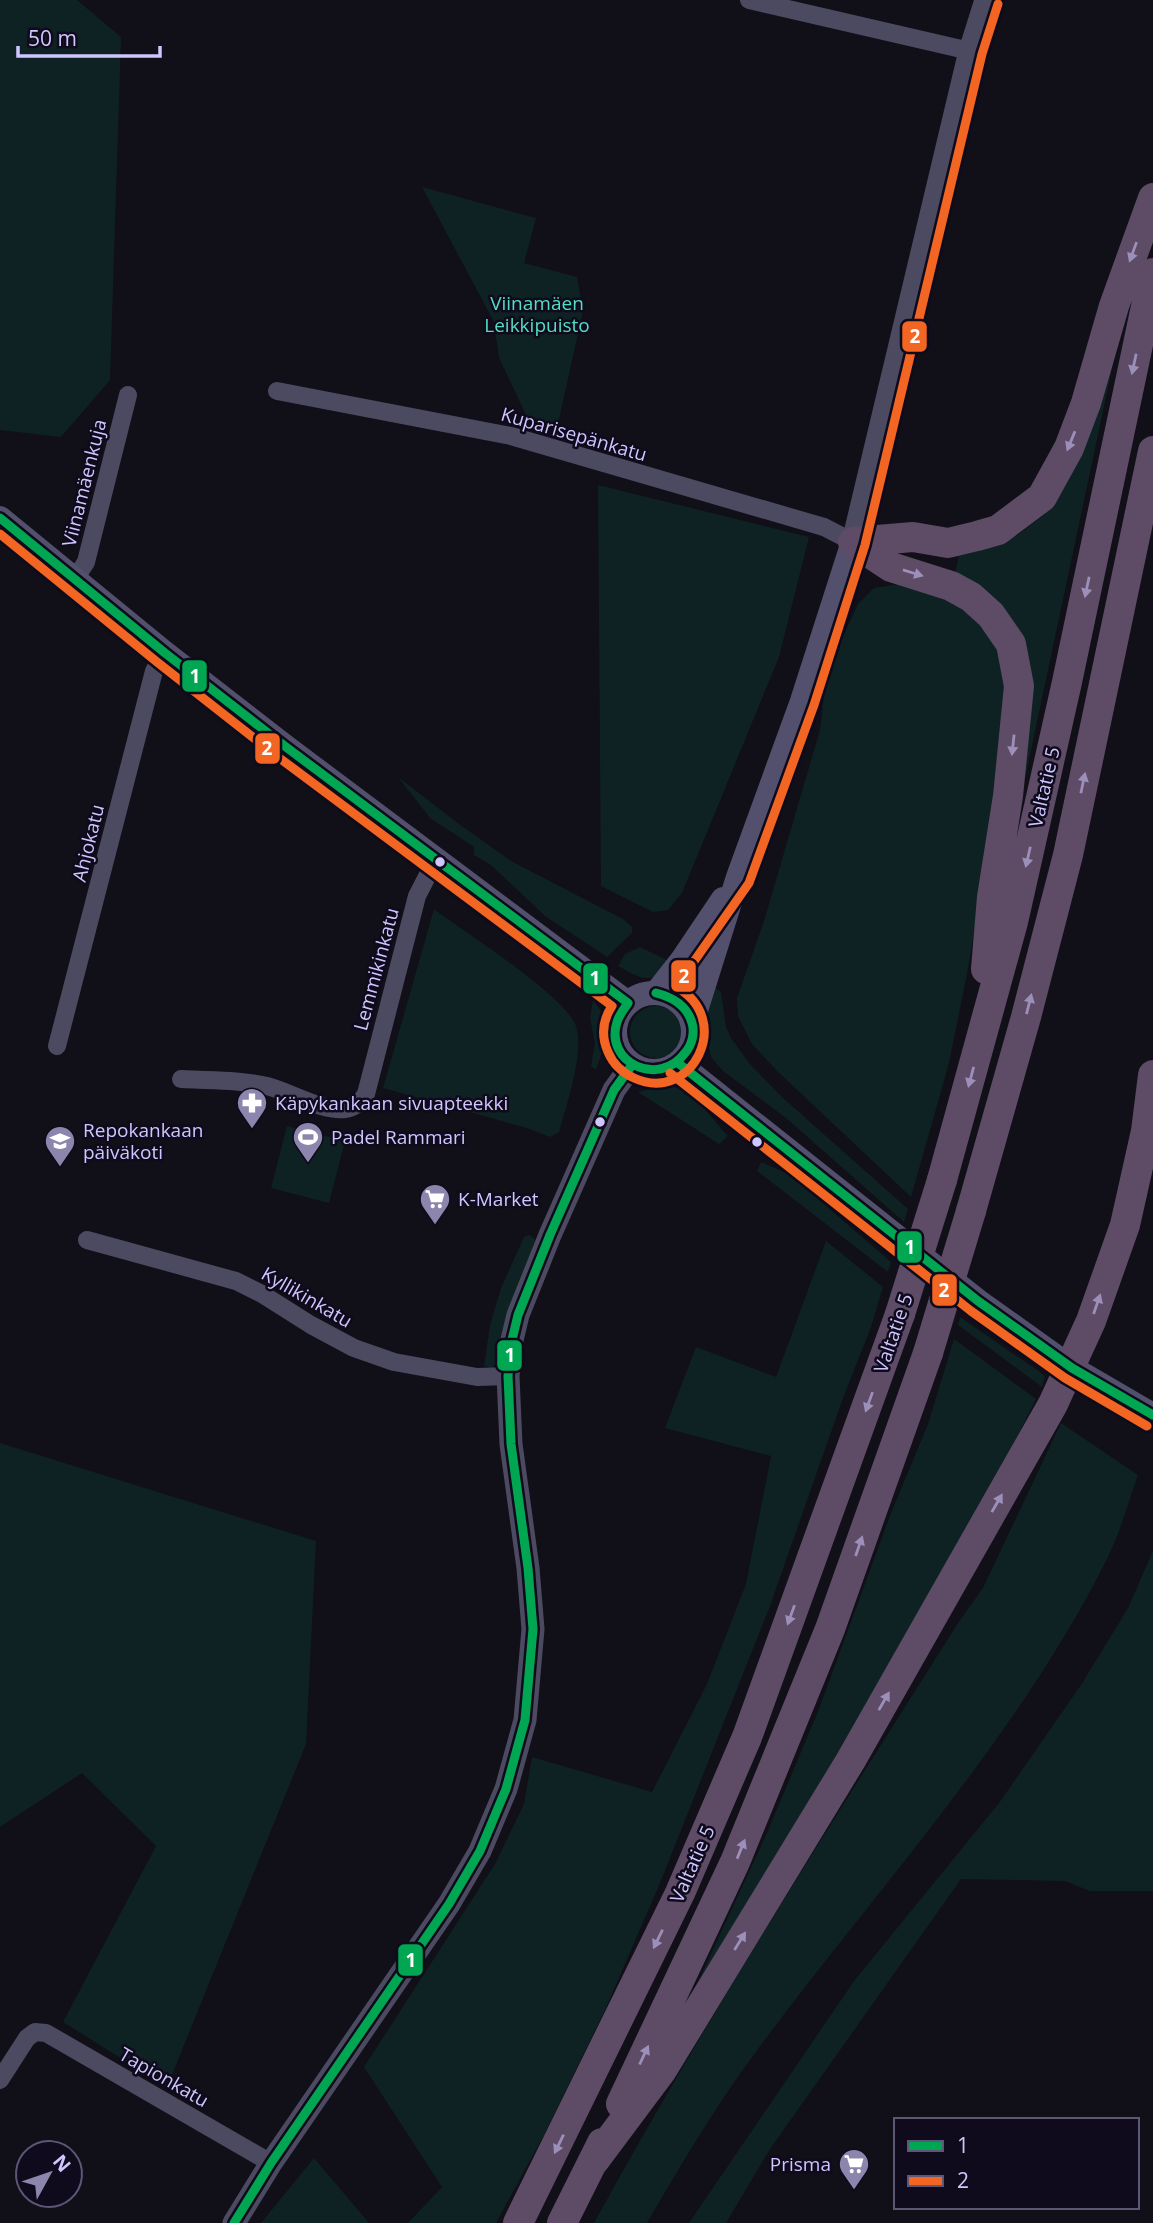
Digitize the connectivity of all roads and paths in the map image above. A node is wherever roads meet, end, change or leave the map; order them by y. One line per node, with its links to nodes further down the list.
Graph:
1 (748, 0): 3 (street)
2 (986, 0): 3 (street)
3 (970, 51): 10 (street)
4 (1153, 198): 10 (highway, one-way to 10)
5 (1153, 273): 18 (highway, Valtatie 5, one-way to 18)
6 (277, 391): 10 (street, Kuparisepänkatu)
7 (128, 395): 11 (street, Viinamäenkuja)
8 (1153, 451): 29 (highway, Valtatie 5, one-way to 8, bridge)
9 (0, 518): 11 (main road)
10 (853, 542): 14 (main road); 18 (highway, one-way to 18)
11 (75, 579): 12 (main road)
12 (165, 653): 13 (main road); 19 (street, Ahjokatu)
13 (436, 859): 16 (main road); 23 (street, Lemmikinkatu)
14 (738, 877): 15 (main road); 17 (main road)
15 (656, 993): 16 (main road); 17 (main road)
16 (628, 1003): 21 (main road)
17 (692, 1023): 20 (main road)
18 (979, 1045): 32 (highway, Valtatie 5, one-way to 32, bridge)
19 (57, 1046)
20 (678, 1063): 21 (main road); 25 (main road)
21 (632, 1065): 26 (street)
22 (1153, 1075): 25 (highway, one-way to 22)
23 (181, 1079)
24 (87, 1240): 26 (street, Kyllikinkatu)
25 (1072, 1368): 27 (main road); 29 (highway, one-way to 25)
26 (508, 1376): 30 (street)
27 (1153, 1415)
28 (0, 2080): 30 (street, Tapionkatu)
29 (594, 2161): 33 (highway, Valtatie 5)
30 (271, 2163): 31 (street)
31 (234, 2223)
32 (518, 2223)
33 (562, 2223)

